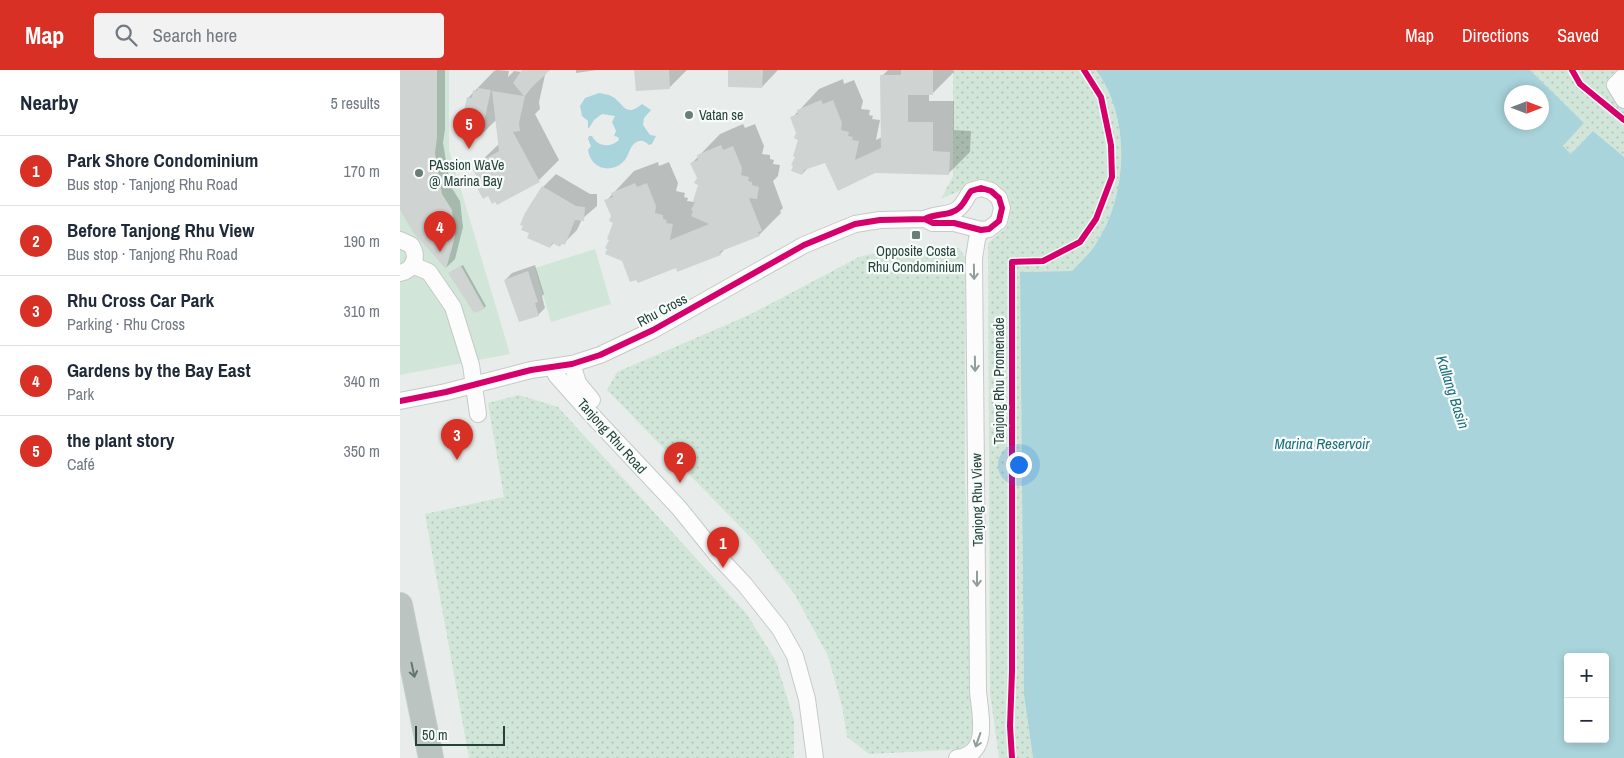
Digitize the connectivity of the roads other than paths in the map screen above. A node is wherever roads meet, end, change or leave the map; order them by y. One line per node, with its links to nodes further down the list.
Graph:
1 (1624, 76): 2 (street)
2 (1624, 100)
3 (925, 219): 4 (street, Rhu Cross); 4 (street, Rhu Cross); 7 (street, Rhu Cross)
4 (981, 230): 16 (street, Tanjong Rhu View, one-way to 16)
5 (400, 240): 6 (street)
6 (406, 269): 9 (street)
7 (572, 364): 8 (street, Rhu Cross); 15 (street, Tanjong Rhu Road)
8 (553, 367): 9 (street, Rhu Cross); 14 (street, Tanjong Rhu Road)
9 (475, 384): 10 (street, Rhu Cross); 11 (street)
10 (400, 401)
11 (478, 414)
12 (400, 605): 13 (highway, one-way to 13)
13 (431, 758)
14 (815, 758)
15 (824, 758)
16 (957, 758)

